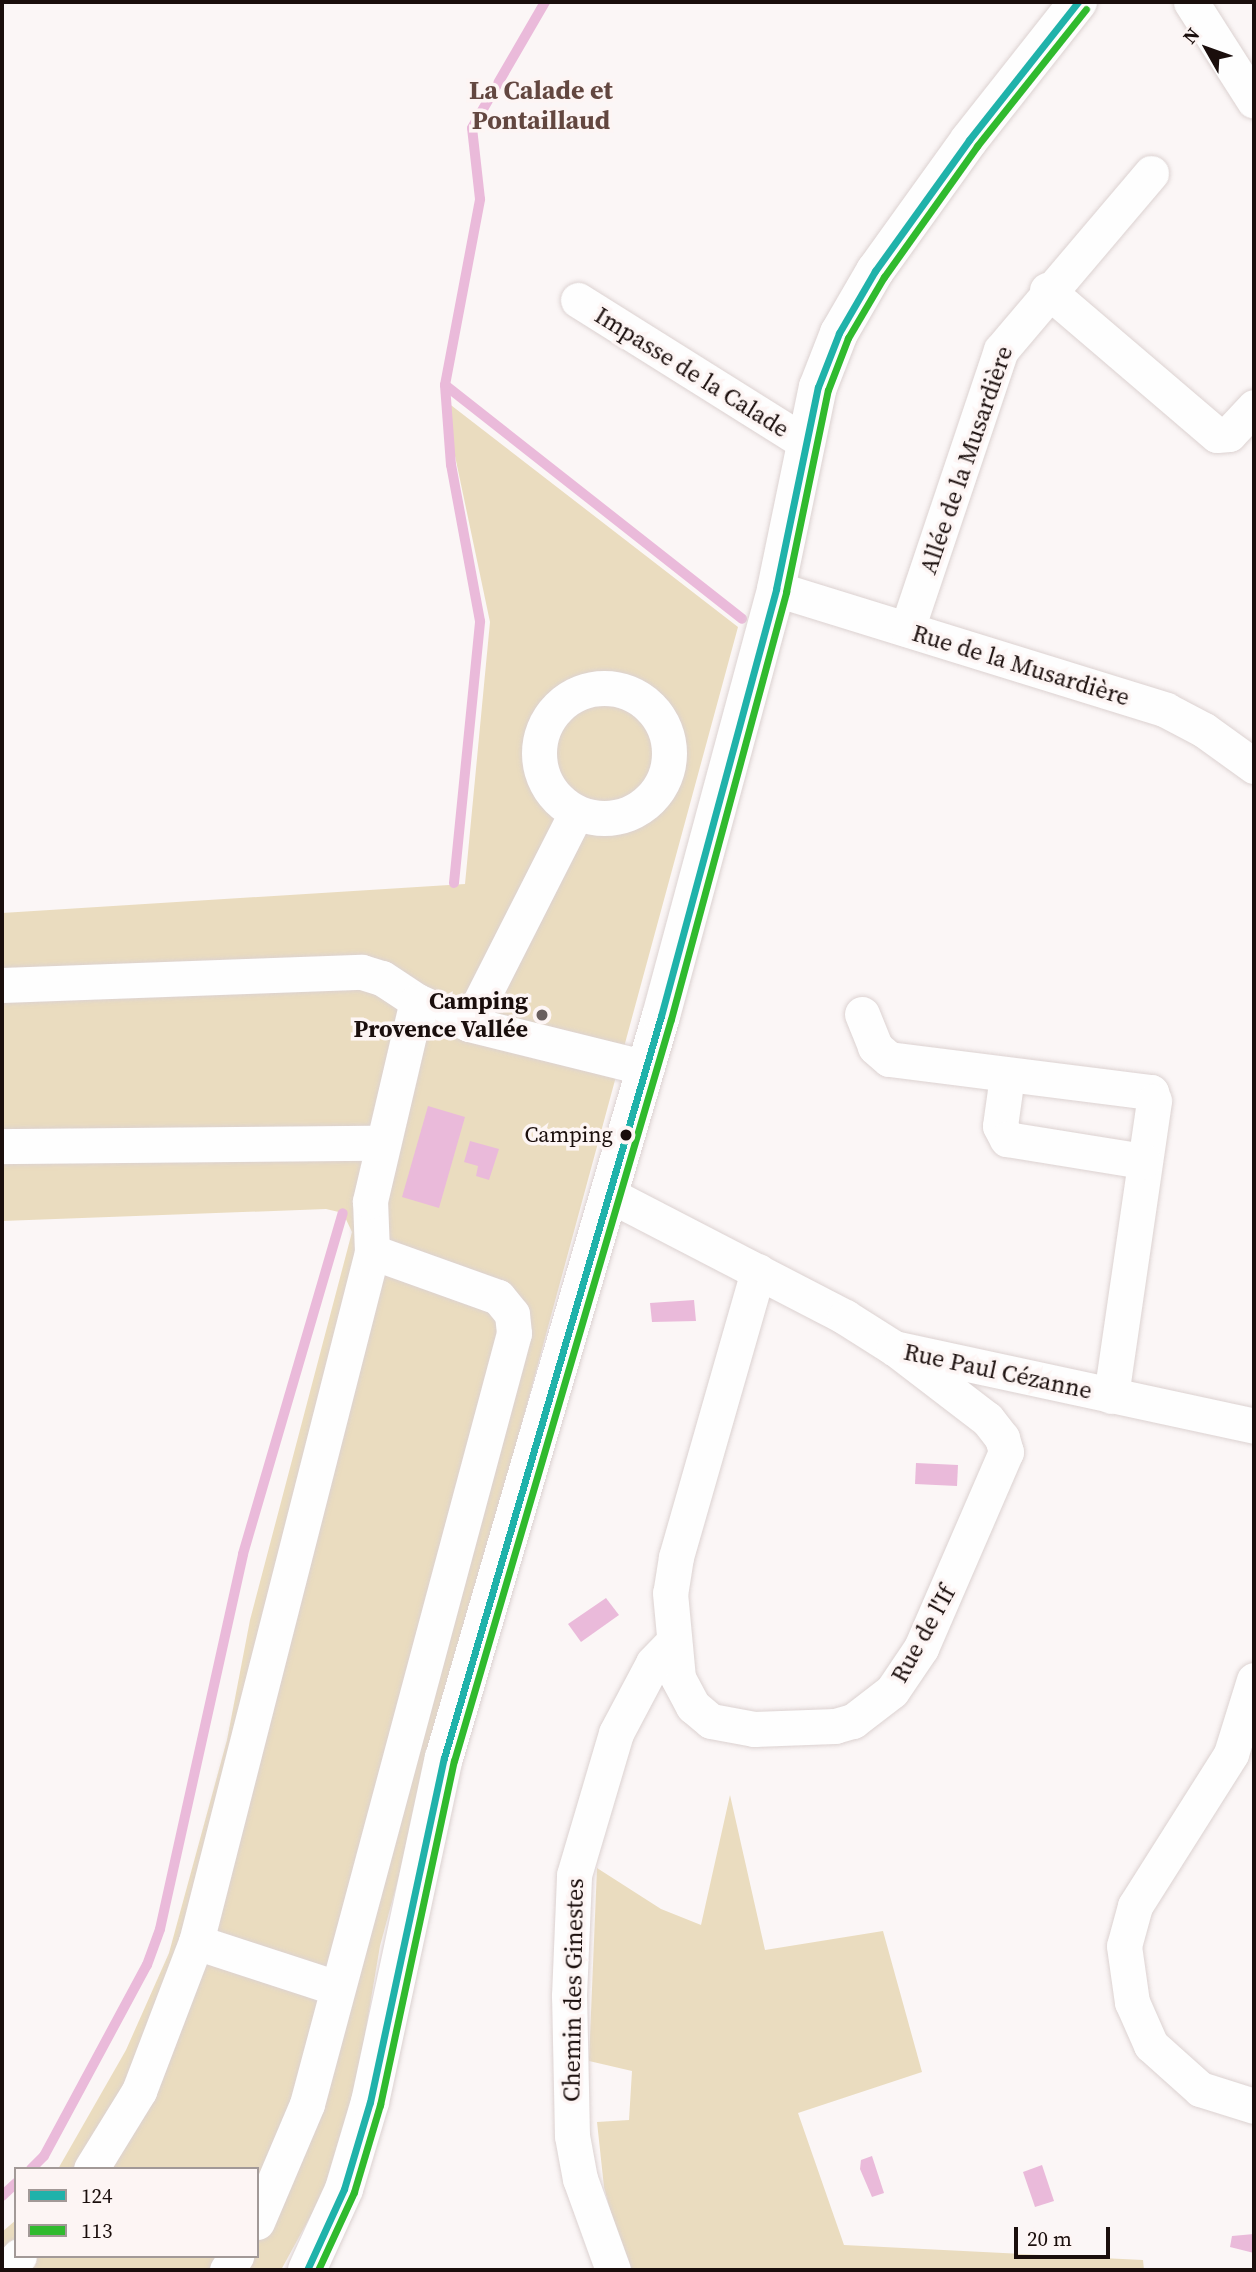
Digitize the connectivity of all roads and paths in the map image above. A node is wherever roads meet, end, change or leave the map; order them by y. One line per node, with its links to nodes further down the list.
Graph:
1 (1078, 2): 8 (street)
2 (1191, 2): 3 (street)
3 (1254, 101)
4 (1152, 173): 5 (street, Allée de la Musardière)
5 (1047, 290): 7 (street); 10 (street, Allée de la Musardière)
6 (578, 300): 8 (street, Impasse de la Calade)
7 (1254, 407)
8 (806, 443): 9 (street)
9 (776, 589): 10 (street, Rue de la Musardière); 17 (street)
10 (907, 629): 11 (street, Rue de la Musardière)
11 (1254, 766)
12 (576, 813): 16 (street)
13 (2, 985): 14 (street)
14 (417, 1001): 16 (street); 19 (street)
15 (862, 1014): 18 (street)
16 (469, 1024): 17 (street)
17 (647, 1068): 22 (street)
18 (1007, 1076): 21 (street); 21 (street)
19 (383, 1143): 20 (street); 23 (street)
20 (2, 1146)
21 (1143, 1161): 26 (street)
22 (610, 1195): 24 (street, Rue Paul Cézanne); 35 (street)
23 (372, 1252): 30 (street); 31 (street)
24 (758, 1270): 25 (street, Rue Paul Cézanne); 28 (street, Rue de l'If)
25 (894, 1348): 26 (street, Rue Paul Cézanne); 28 (street, Rue de l'If)
26 (1111, 1396): 27 (street, Rue Paul Cézanne)
27 (1254, 1426)
28 (673, 1642): 36 (street, Chemin des Ginestes)
29 (1254, 1680): 32 (street)
30 (196, 1942): 31 (street); 33 (street)
31 (337, 1988): 34 (street)
32 (1254, 2106)
33 (92, 2167)
34 (259, 2216)
35 (307, 2270)
36 (613, 2270)

